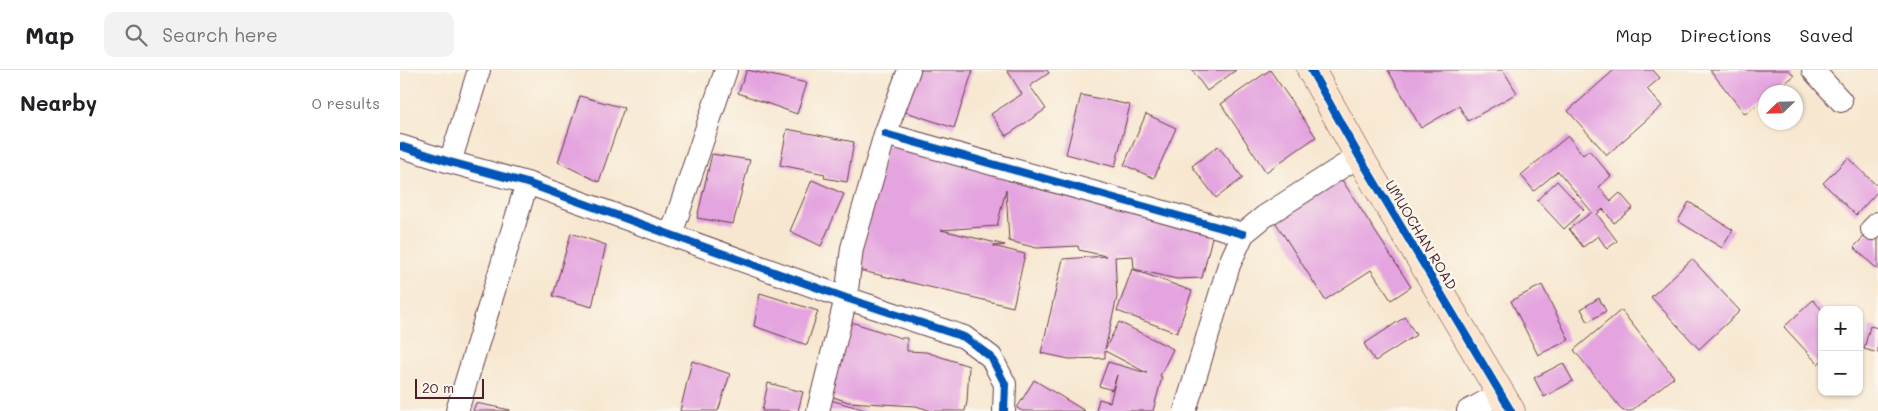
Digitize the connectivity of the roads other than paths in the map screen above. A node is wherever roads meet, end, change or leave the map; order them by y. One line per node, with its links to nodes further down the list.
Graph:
1 (479, 70): 10 (street)
2 (726, 70): 13 (street)
3 (909, 70): 7 (street)
4 (1813, 70): 6 (street)
5 (1316, 72): 9 (street, UMUOCHAN ROAD)
6 (1841, 101)
7 (886, 134): 12 (street); 14 (street)
8 (400, 146): 10 (street)
9 (1359, 156): 12 (street); 15 (street, UMUOCHAN ROAD)
10 (450, 162): 11 (street)
11 (527, 183): 13 (street); 16 (street)
12 (1243, 234): 19 (street)
13 (671, 235): 14 (street)
14 (846, 298): 17 (street); 18 (street)
15 (1506, 402): 20 (street)
16 (457, 411)
17 (818, 411)
18 (1004, 411)
19 (1185, 411)
20 (1468, 411)

